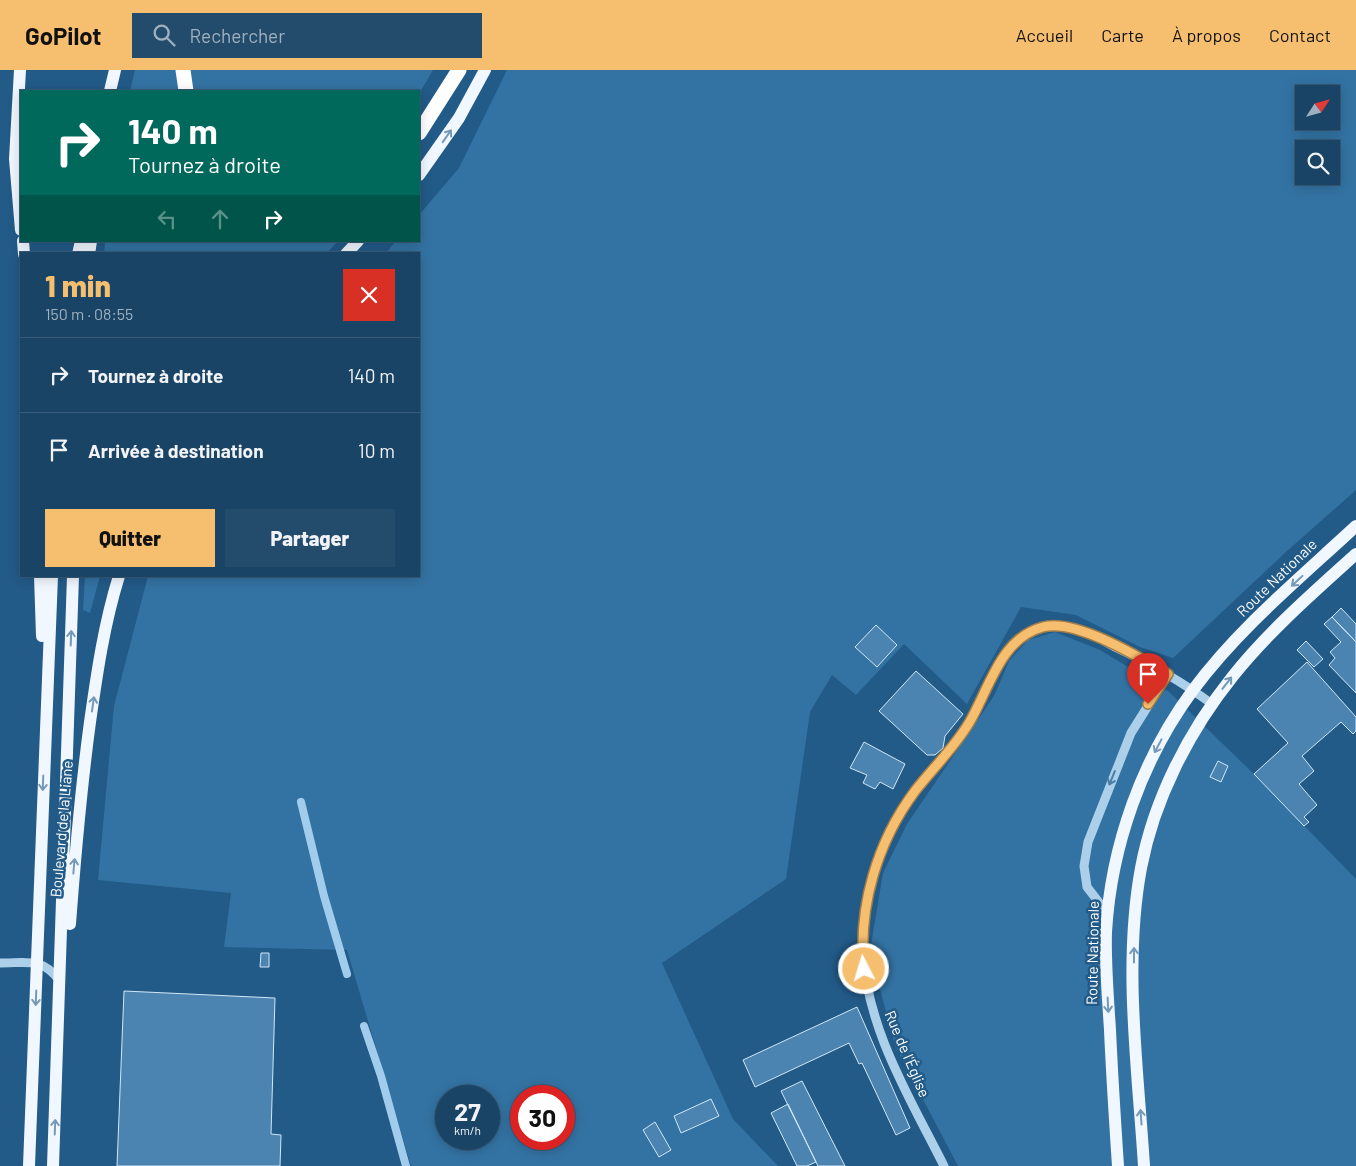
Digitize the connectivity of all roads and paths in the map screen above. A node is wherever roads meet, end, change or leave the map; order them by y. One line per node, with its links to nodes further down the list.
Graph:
1 (20, 70): 10 (main road)
2 (115, 70): 6 (main road)
3 (183, 70): 7 (highway)
4 (459, 70): 8 (highway)
5 (485, 70): 9 (main road, one-way to 5)
6 (110, 90)
7 (186, 90)
8 (420, 131)
9 (420, 174)
10 (20, 218)
11 (357, 242): 12 (main road)
12 (348, 252)
13 (1356, 526): 20 (main road, Route Nationale, one-way to 20)
14 (1356, 554): 21 (main road, one-way to 14)
15 (40, 577): 22 (main road, Boulevard de la Liane)
16 (52, 577): 22 (main road, Boulevard de la Liane)
17 (73, 577): 26 (main road, Boulevard de la Liane, one-way to 17)
18 (119, 577): 27 (main road, Boulevard de la Liane, one-way to 18)
19 (1168, 674): 20 (street, Rue de l'Église); 23 (street, one-way to 23); 30 (street, Rue de l'Église)
20 (1193, 690): 21 (street, Rue de l'Église); 23 (main road, Route Nationale, one-way to 23)
21 (1212, 704): 32 (main road, one-way to 21)
22 (45, 734): 25 (main road, Boulevard de la Liane, one-way to 25)
23 (1108, 914): 31 (main road, Route Nationale, one-way to 31)
24 (0, 963): 25 (street)
25 (36, 963): 26 (street); 28 (main road, Boulevard de la Liane, one-way to 28)
26 (60, 982): 27 (main road, Boulevard de la Liane)
27 (57, 1089): 29 (main road, Boulevard de la Liane, one-way to 27)
28 (29, 1166)
29 (53, 1166)
30 (944, 1166)
31 (1118, 1166)
32 (1144, 1166)

